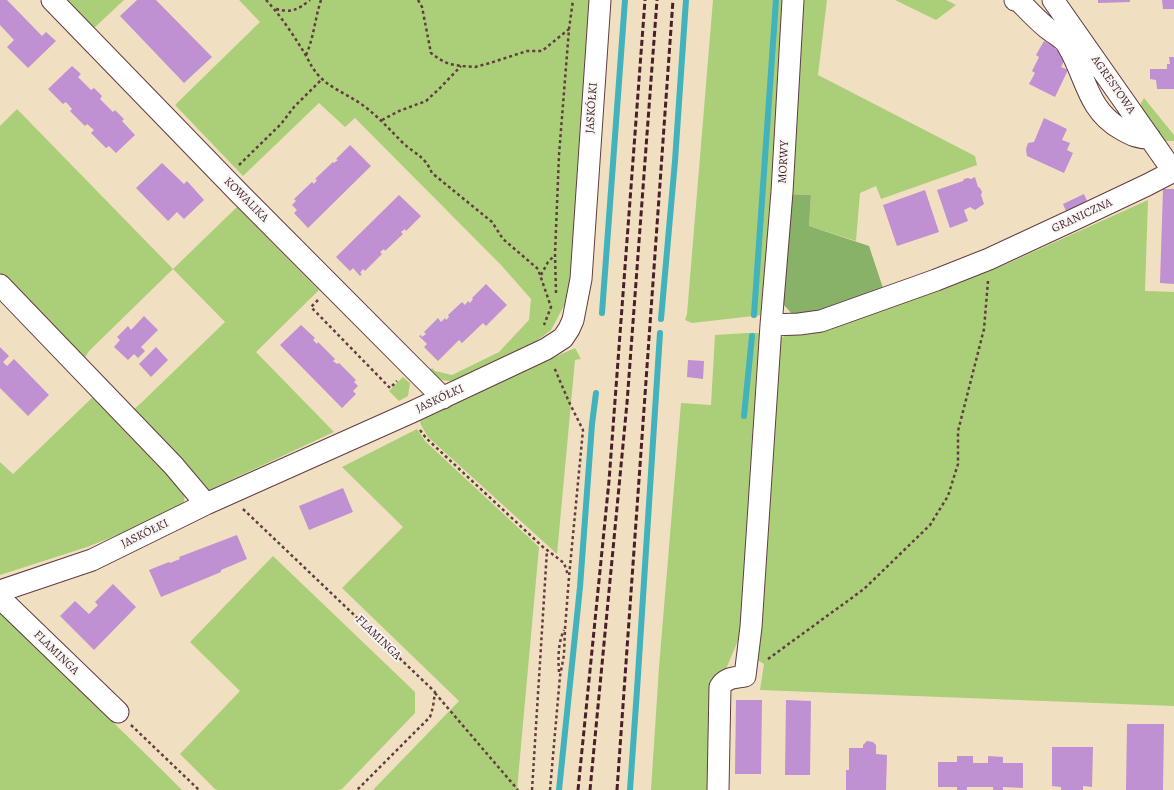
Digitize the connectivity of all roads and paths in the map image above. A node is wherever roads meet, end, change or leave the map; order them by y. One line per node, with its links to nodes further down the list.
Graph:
1 (52, 0): 21 (street, KOWALIKA)
2 (266, 0): 13 (path)
3 (310, 0): 13 (path)
4 (321, 0): 15 (path)
5 (418, 0): 16 (path)
6 (574, 0): 14 (path)
7 (600, 0): 32 (street, JASKÓŁKI)
8 (794, 0): 30 (street, MORWY)
9 (1015, 0): 10 (street)
10 (1019, 0): 11 (street); 19 (street)
11 (1028, 0)
12 (1052, 0): 19 (street, AGRESTOWA)
13 (275, 9): 15 (path)
14 (569, 29): 16 (path); 22 (path)
15 (306, 55): 17 (path)
16 (461, 66): 18 (path)
17 (322, 79): 18 (path); 21 (path)
18 (382, 120): 24 (path)
19 (1150, 138): 20 (street, AGRESTOWA)
20 (1174, 171): 23 (street, GRANICZNA)
21 (224, 178): 26 (street, KOWALIKA)
22 (555, 254): 24 (path); 27 (path)
23 (989, 259): 30 (street, GRANICZNA); 45 (path)
24 (541, 276): 29 (path)
25 (0, 285): 38 (street)
26 (332, 286): 34 (street, KOWALIKA); 34 (path)
27 (555, 299)
28 (553, 303): 29 (path)
29 (552, 307): 31 (path); 32 (path)
30 (771, 325): 45 (street, MORWY)
31 (544, 327)
32 (569, 329): 33 (street, JASKÓŁKI)
33 (546, 348): 35 (street, JASKÓŁKI); 40 (path)
34 (412, 367): 35 (street, KOWALIKA)
35 (443, 398): 36 (street, JASKÓŁKI)
36 (412, 412): 37 (street, JASKÓŁKI); 39 (path)
37 (228, 494): 38 (street, JASKÓŁKI); 46 (path, FLAMINGA)
38 (206, 504): 41 (street, JASKÓŁKI)
39 (547, 550): 40 (path); 51 (path)
40 (569, 577): 43 (path)
41 (0, 591)
42 (0, 598): 47 (street, FLAMINGA)
43 (565, 629): 44 (path); 44 (path)
44 (560, 676): 52 (path)
45 (746, 676): 53 (street)
46 (435, 692): 49 (path); 50 (path, FLAMINGA)
47 (118, 712): 48 (path)
48 (199, 790)
49 (357, 790)
50 (518, 790)
51 (532, 790)
52 (550, 790)
53 (718, 790)

